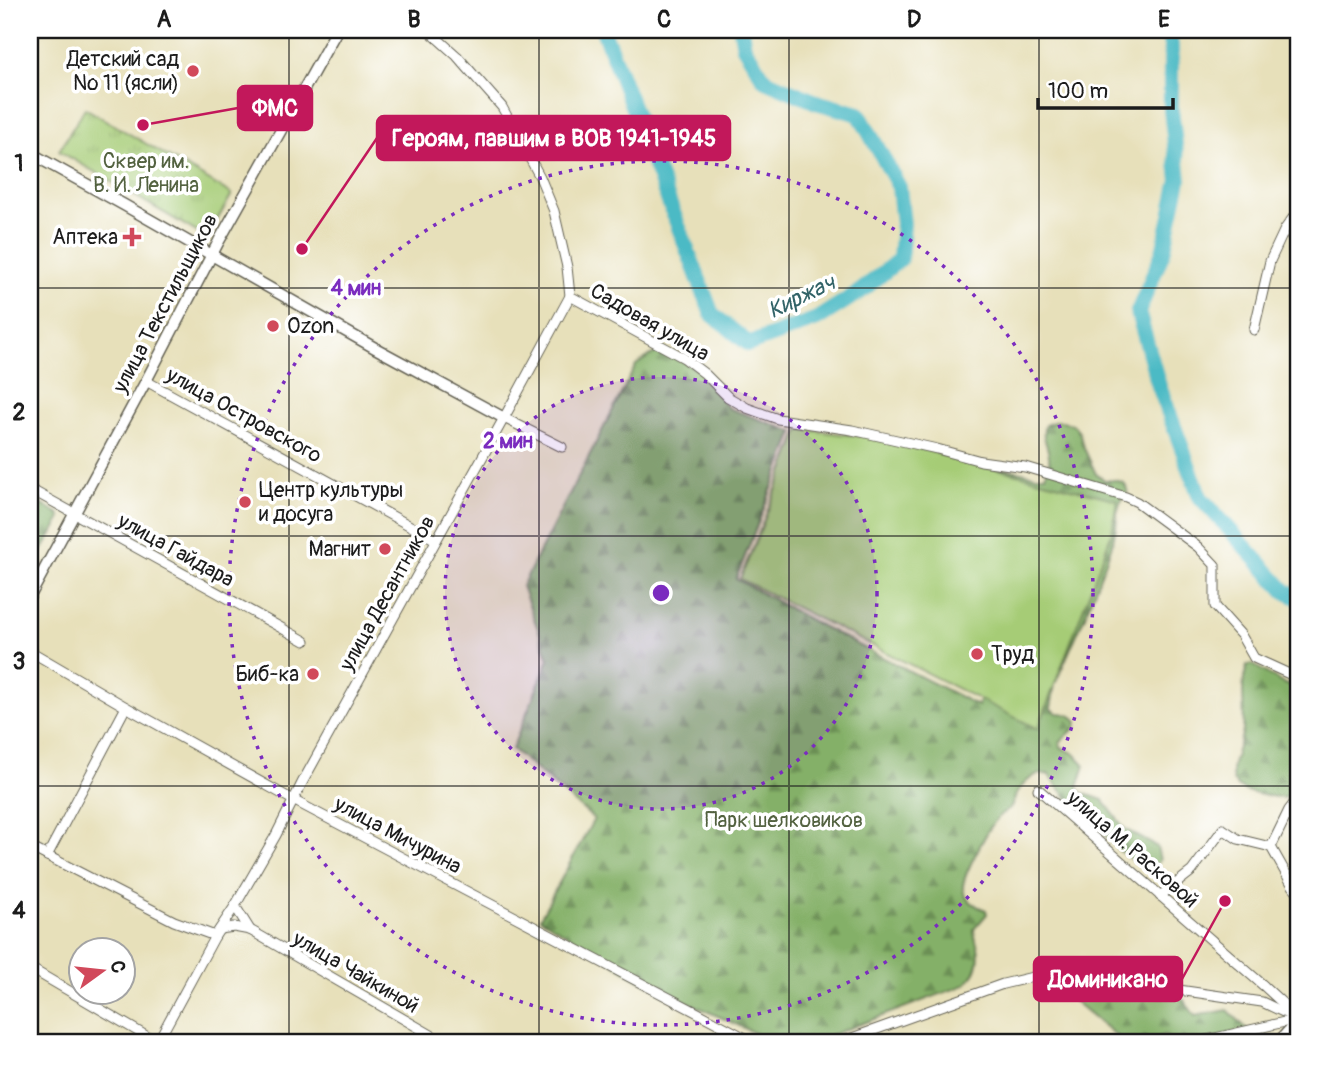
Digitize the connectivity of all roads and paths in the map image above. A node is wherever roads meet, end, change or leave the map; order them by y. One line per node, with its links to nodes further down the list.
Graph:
1 (337, 30): 5 (street, улица Текстильщиков)
2 (428, 30): 6 (street, Садовая улица)
3 (30, 153): 5 (street)
4 (1298, 211): 7 (street)
5 (211, 255): 8 (street, улица Текстильщиков); 9 (street)
6 (570, 296): 9 (street, улица Десантников); 17 (street, Садовая улица)
7 (1254, 330)
8 (146, 381): 12 (street, улица Текстильщиков); 13 (street, улица Островского)
9 (504, 418): 10 (street); 13 (street, улица Десантников)
10 (562, 447)
11 (30, 489): 12 (street, улица Гайдара)
12 (74, 513): 14 (street, улица Текстильщиков); 15 (street, улица Гайдара)
13 (436, 540): 21 (street, улица Десантников)
14 (30, 596)
15 (305, 641)
16 (30, 651): 18 (street, улица Мичурина)
17 (1298, 678)
18 (126, 708): 21 (street, улица Мичурина); 24 (street)
19 (1038, 789): 26 (street, улица М. Расковой)
20 (1298, 798): 23 (street)
21 (293, 800): 27 (street, улица Десантников); 36 (street, улица Мичурина)
22 (30, 847): 24 (street, улица Чайкиной)
23 (1271, 847): 25 (street); 26 (street)
24 (47, 856): 29 (street, улица Чайкиной)
25 (1298, 892)
26 (1160, 896): 31 (street, улица М. Расковой)
27 (235, 906): 28 (street, улица Чайкиной); 29 (street, улица Десантников)
28 (250, 930): 29 (street, улица Чайкиной); 35 (street, улица Чайкиной)
29 (217, 932): 34 (street)
30 (30, 968): 34 (street)
31 (1264, 986): 32 (street); 33 (street, улица М. Расковой)
32 (1262, 1002): 33 (street); 37 (street)
33 (1298, 1019): 38 (street); 39 (street)
34 (157, 1043)
35 (445, 1043)
36 (755, 1043)
37 (838, 1043)
38 (1193, 1043)
39 (1278, 1043)

